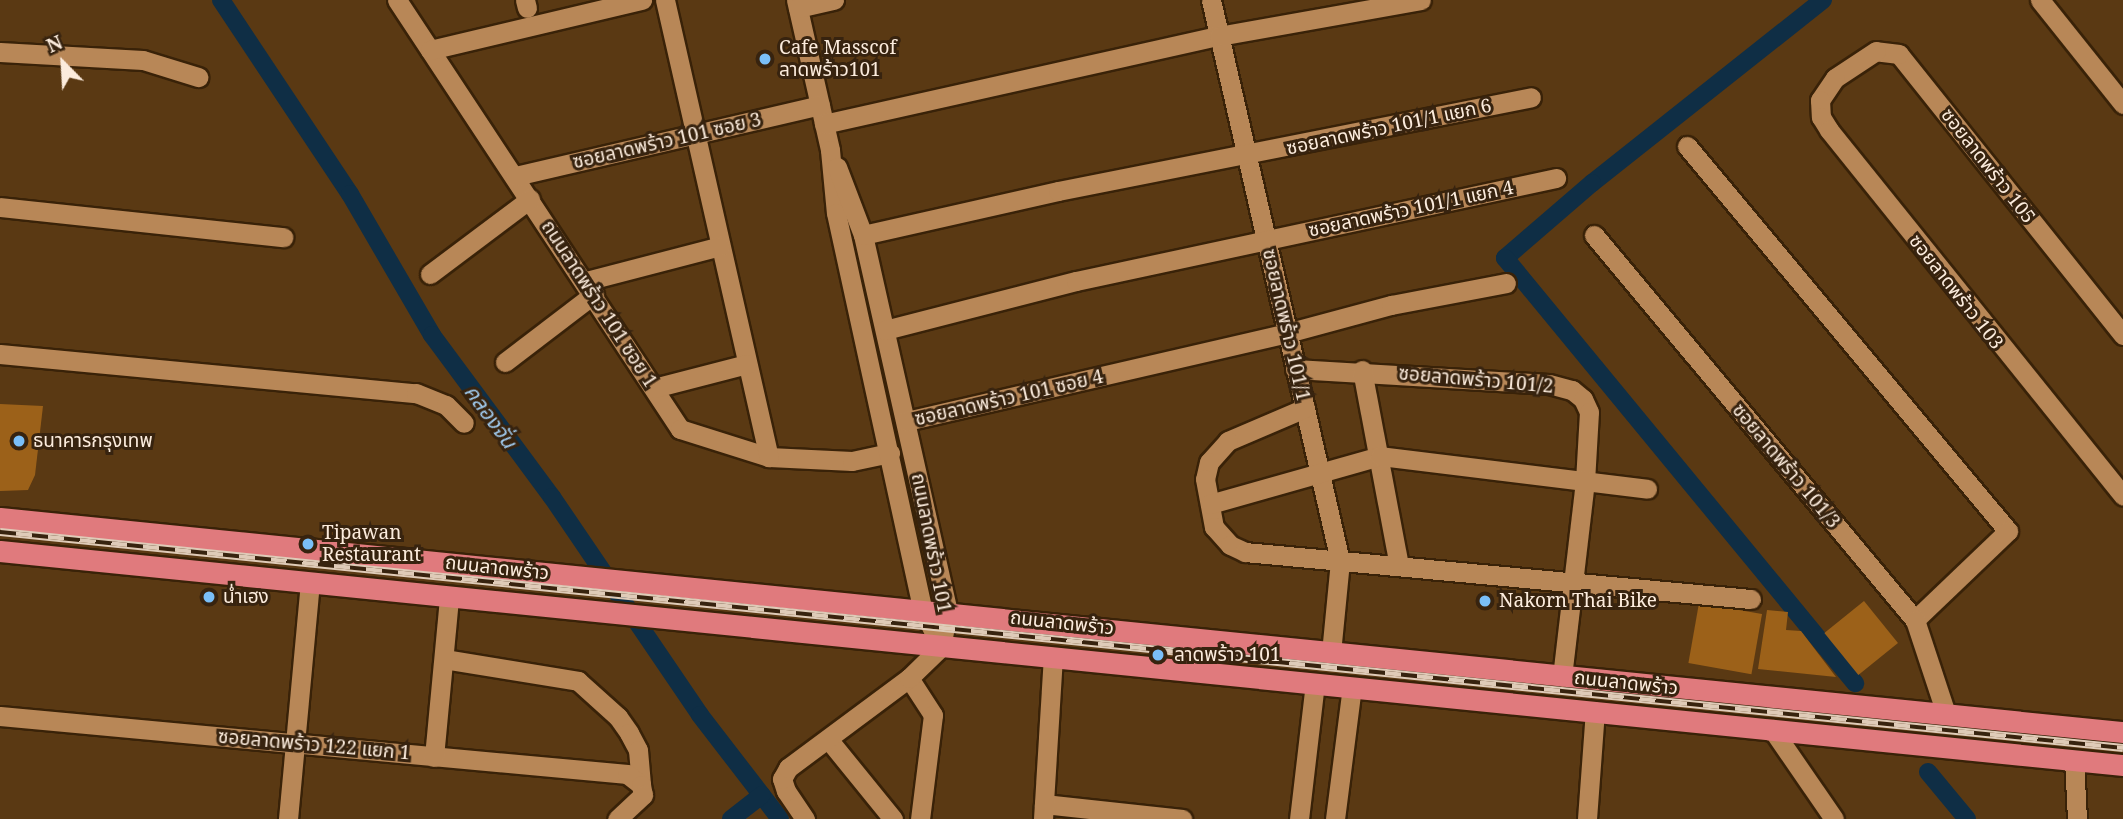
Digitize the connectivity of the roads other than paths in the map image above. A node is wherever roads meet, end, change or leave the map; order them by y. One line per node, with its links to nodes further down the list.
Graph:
1 (397, 0): 11 (street, ถนนลาดพร้าว 101 ซอย 1)
2 (642, 0): 9 (street)
3 (664, 0): 18 (street)
4 (834, 0): 8 (street)
5 (1211, 0): 10 (street, ซอยลาดพร้าว 101/1)
6 (1421, 0): 10 (street, ซอยลาดพร้าว 101 ซอย 3)
7 (2040, 0): 16 (street)
8 (797, 4): 17 (street, ถนนลาดพร้าว 101)
9 (582, 7): 11 (street)
10 (1219, 36): 17 (street, ซอยลาดพร้าว 101 ซอย 3); 21 (street, ซอยลาดพร้าว 101/1)
11 (430, 50): 22 (street, ถนนลาดพร้าว 101 ซอย 1)
12 (0, 52): 13 (street)
13 (198, 77)
14 (1835, 78): 36 (street, ซอยลาดพร้าว 105); 52 (street, ซอยลาดพร้าว 103)
15 (1531, 97): 21 (street, ซอยลาดพร้าว 101/1 แยก 6)
16 (2123, 104)
17 (822, 114): 18 (street, ซอยลาดพร้าว 101 ซอย 3); 20 (street, ถนนลาดพร้าว 101)
18 (695, 135): 22 (street, ซอยลาดพร้าว 101 ซอย 3); 30 (street)
19 (1687, 146): 64 (street)
20 (830, 150): 26 (street, ถนนลาดพร้าว 101); 46 (street, ถนนลาดพร้าว 101)
21 (1247, 157): 26 (street, ซอยลาดพร้าว 101/1 แยก 6); 29 (street, ซอยลาดพร้าว 101/1)
22 (515, 176): 24 (street, ถนนลาดพร้าว 101 ซอย 1)
23 (1556, 178): 29 (street, ซอยลาดพร้าว 101/1 แยก 4)
24 (530, 199): 31 (street); 33 (street, ถนนลาดพร้าว 101 ซอย 1)
25 (0, 207): 28 (street)
26 (863, 234): 34 (street, ถนนลาดพร้าว 101)
27 (1594, 235): 64 (street, ซอยลาดพร้าว 101/3)
28 (284, 237)
29 (1266, 240): 34 (street, ซอยลาดพร้าว 101/1 แยก 4); 35 (street, ซอยลาดพร้าว 101/1)
30 (720, 246): 33 (street); 39 (street)
31 (430, 274)
32 (1506, 283): 35 (street, ซอยลาดพร้าว 101 ซอย 4)
33 (590, 288): 38 (street); 42 (street, ถนนลาดพร้าว 101 ซอย 1)
34 (885, 330): 44 (street, ถนนลาดพร้าว 101)
35 (1287, 334): 40 (street, ซอยลาดพร้าว 101/1); 44 (street, ซอยลาดพร้าว 101 ซอย 4)
36 (2123, 335)
37 (0, 354): 45 (street)
38 (505, 362)
39 (747, 364): 42 (street); 48 (street)
40 (1295, 369): 41 (street, ซอยลาดพร้าว 101/2); 43 (street, ซอยลาดพร้าว 101/1)
41 (1362, 370): 47 (street); 50 (street, ซอยลาดพร้าว 101/2)
42 (654, 388): 48 (street, ถนนลาดพร้าว 101 ซอย 1)
43 (1305, 408): 49 (street, ซอยลาดพร้าว 101/1); 53 (street)
44 (905, 421): 63 (street, ถนนลาดพร้าว 101)
45 (464, 423)
46 (890, 453): 48 (street, ถนนลาดพร้าว 101 ซอย 1); 62 (street, ถนนลาดพร้าว 101)
47 (1380, 456): 49 (street); 50 (street); 57 (street)
48 (769, 457)
49 (1319, 472): 53 (street); 56 (street, ซอยลาดพร้าว 101/1)
50 (1585, 481): 51 (street); 58 (street, ซอยลาดพร้าว 101/2)
51 (1647, 489)
52 (2123, 496)
53 (1210, 504): 56 (street)
54 (0, 518): 62 (main road, ถนนลาดพร้าว)
55 (0, 551): 59 (main road, ถนนลาดพร้าว)
56 (1340, 561): 57 (street); 66 (street, ซอยลาดพร้าว 101/1)
57 (1399, 566): 58 (street)
58 (1571, 580): 61 (street); 69 (street, ซอยลาดพร้าว 101/2)
59 (310, 582): 60 (main road, ถนนลาดพร้าว); 79 (street)
60 (449, 597): 65 (main road, ถนนลาดพร้าว); 68 (street)
61 (1751, 599)
62 (922, 608): 63 (main road, ถนนลาดพร้าว); 65 (street, ถนนลาดพร้าว 101)
63 (948, 611): 65 (street, ถนนลาดพร้าว 101); 66 (main road, ถนนลาดพร้าว)
64 (1915, 620): 74 (street, ซอยลาดพร้าว 101/3)
65 (941, 647): 67 (main road, ถนนลาดพร้าว); 70 (street)
66 (1331, 653): 69 (main road, ถนนลาดพร้าว)
67 (1053, 657): 71 (main road, ถนนลาดพร้าว); 84 (street)
68 (444, 659): 80 (street); 83 (street)
69 (1562, 677): 74 (main road, ถนนลาดพร้าว)
70 (909, 678): 78 (street); 89 (street)
71 (1315, 683): 72 (main road, ถนนลาดพร้าว); 91 (street)
72 (1352, 687): 73 (main road, ถนนลาดพร้าว); 92 (street)
73 (1595, 710): 76 (main road, ถนนลาดพร้าว); 93 (street)
74 (1946, 714): 77 (main road, ถนนลาดพร้าว)
75 (0, 716): 79 (street, ซอยลาดพร้าว 122 แยก 1)
76 (1772, 729): 81 (main road, ถนนลาดพร้าว); 94 (street)
77 (2123, 732)
78 (828, 739): 87 (street); 88 (street)
79 (295, 744): 80 (street, ซอยลาดพร้าว 122 แยก 1); 85 (street)
80 (434, 757): 83 (street, ซอยลาดพร้าว 122 แยก 1)
81 (2074, 760): 82 (main road, ถนนลาดพร้าว); 95 (street)
82 (2123, 765)
83 (634, 780): 86 (street)
84 (1044, 812): 90 (street)
85 (288, 819)
86 (617, 819)
87 (806, 819)
88 (893, 819)
89 (920, 819)
90 (1182, 819)
91 (1299, 819)
92 (1335, 819)
93 (1587, 819)
94 (1834, 819)
95 (2077, 819)

